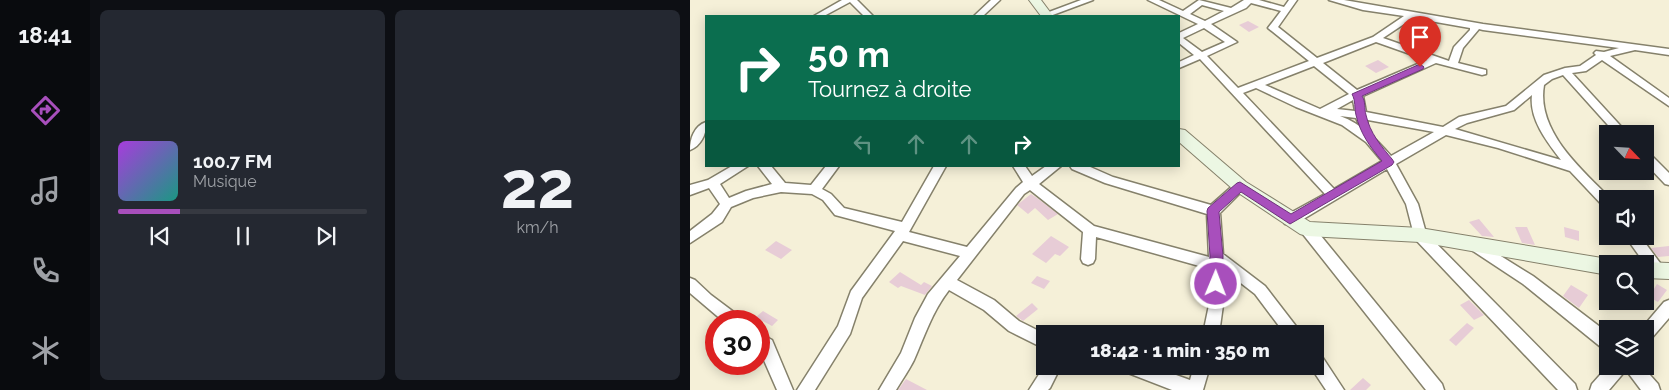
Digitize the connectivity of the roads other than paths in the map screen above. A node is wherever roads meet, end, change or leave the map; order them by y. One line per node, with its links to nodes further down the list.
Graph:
1 (850, 0): 13 (street); 14 (street)
2 (996, 0): 15 (street)
3 (1035, 0): 16 (main road)
4 (1089, 0): 17 (street)
5 (1152, 0): 11 (street)
6 (1249, 0): 9 (street); 10 (street)
7 (1293, 0): 9 (street)
8 (1333, 0): 12 (street)
9 (1286, 10): 29 (street)
10 (1232, 11): 11 (street); 18 (street)
11 (1184, 14): 18 (street)
12 (1413, 14): 19 (street); 22 (street)
13 (820, 15)
14 (868, 15)
15 (979, 15)
16 (1045, 15)
17 (1049, 15)
18 (1205, 24): 20 (street); 27 (street)
19 (1475, 25): 23 (street); 30 (street)
20 (1180, 36)
21 (1180, 38): 27 (street)
22 (1376, 39): 28 (street); 29 (street)
23 (1581, 40): 24 (street); 26 (street)
24 (1632, 48): 25 (street); 26 (street)
25 (1669, 52)
26 (1603, 55): 32 (street); 38 (street)
27 (1202, 56): 31 (street); 36 (street)
28 (1436, 60): 30 (street); 37 (street)
29 (1315, 62): 34 (street); 37 (street)
30 (1452, 65): 33 (street)
31 (1180, 66)
32 (1565, 70): 35 (street); 41 (street)
33 (1482, 72)
34 (1257, 85): 36 (street); 39 (street)
35 (1539, 85): 43 (street); 56 (street)
36 (1236, 92): 65 (street)
37 (1357, 94): 39 (street); 40 (street)
38 (1669, 103)
39 (1324, 112): 40 (street); 45 (street)
40 (1360, 114): 43 (street); 45 (street)
41 (1615, 125)
42 (705, 129): 46 (street)
43 (1445, 130): 47 (street); 56 (street)
44 (1180, 135): 60 (main road)
45 (1370, 139): 47 (street)
46 (690, 146)
47 (1388, 162): 65 (street); 72 (street)
48 (1654, 165): 57 (street)
49 (740, 167): 58 (street)
50 (765, 167): 61 (street)
51 (832, 167): 63 (street)
52 (939, 167): 71 (street)
53 (1020, 167): 59 (street)
54 (1054, 167): 59 (street)
55 (1078, 167): 67 (street)
56 (1574, 168): 64 (street)
57 (1669, 181)
58 (712, 183): 62 (street); 66 (street)
59 (1030, 183): 70 (street); 76 (street)
60 (1240, 186): 67 (street); 68 (main road)
61 (781, 187): 63 (street); 66 (street)
62 (690, 190)
63 (814, 190): 71 (street)
64 (1599, 194)
65 (1333, 195): 68 (street)
66 (727, 204): 73 (street)
67 (1213, 211): 78 (street)
68 (1290, 220): 69 (main road)
69 (1306, 229): 72 (main road); 103 (street)
70 (1090, 230): 77 (street); 78 (street)
71 (903, 231): 76 (street); 98 (street)
72 (1420, 235): 74 (main road); 104 (street)
73 (690, 238)
74 (1475, 244): 79 (main road); 88 (street)
75 (1638, 245): 80 (street)
76 (970, 253): 81 (street)
77 (1088, 259)
78 (1216, 261): 86 (street); 87 (street)
79 (1599, 265)
80 (1657, 271)
81 (946, 282): 89 (street); 99 (street)
82 (690, 284): 84 (street)
83 (1669, 307): 85 (street)
84 (719, 310)
85 (1654, 324)
86 (1214, 325)
87 (1287, 325)
88 (1599, 336)
89 (1036, 337)
90 (770, 354): 97 (street)
91 (1324, 373): 102 (street)
92 (1048, 375): 100 (street)
93 (1153, 375): 101 (street)
94 (1199, 375): 101 (street)
95 (1610, 375): 105 (street)
96 (1640, 375): 106 (street)
97 (785, 390)
98 (805, 390)
99 (887, 390)
100 (1037, 390)
101 (1194, 390)
102 (1336, 390)
103 (1436, 390)
104 (1570, 390)
105 (1598, 390)
106 (1652, 390)

